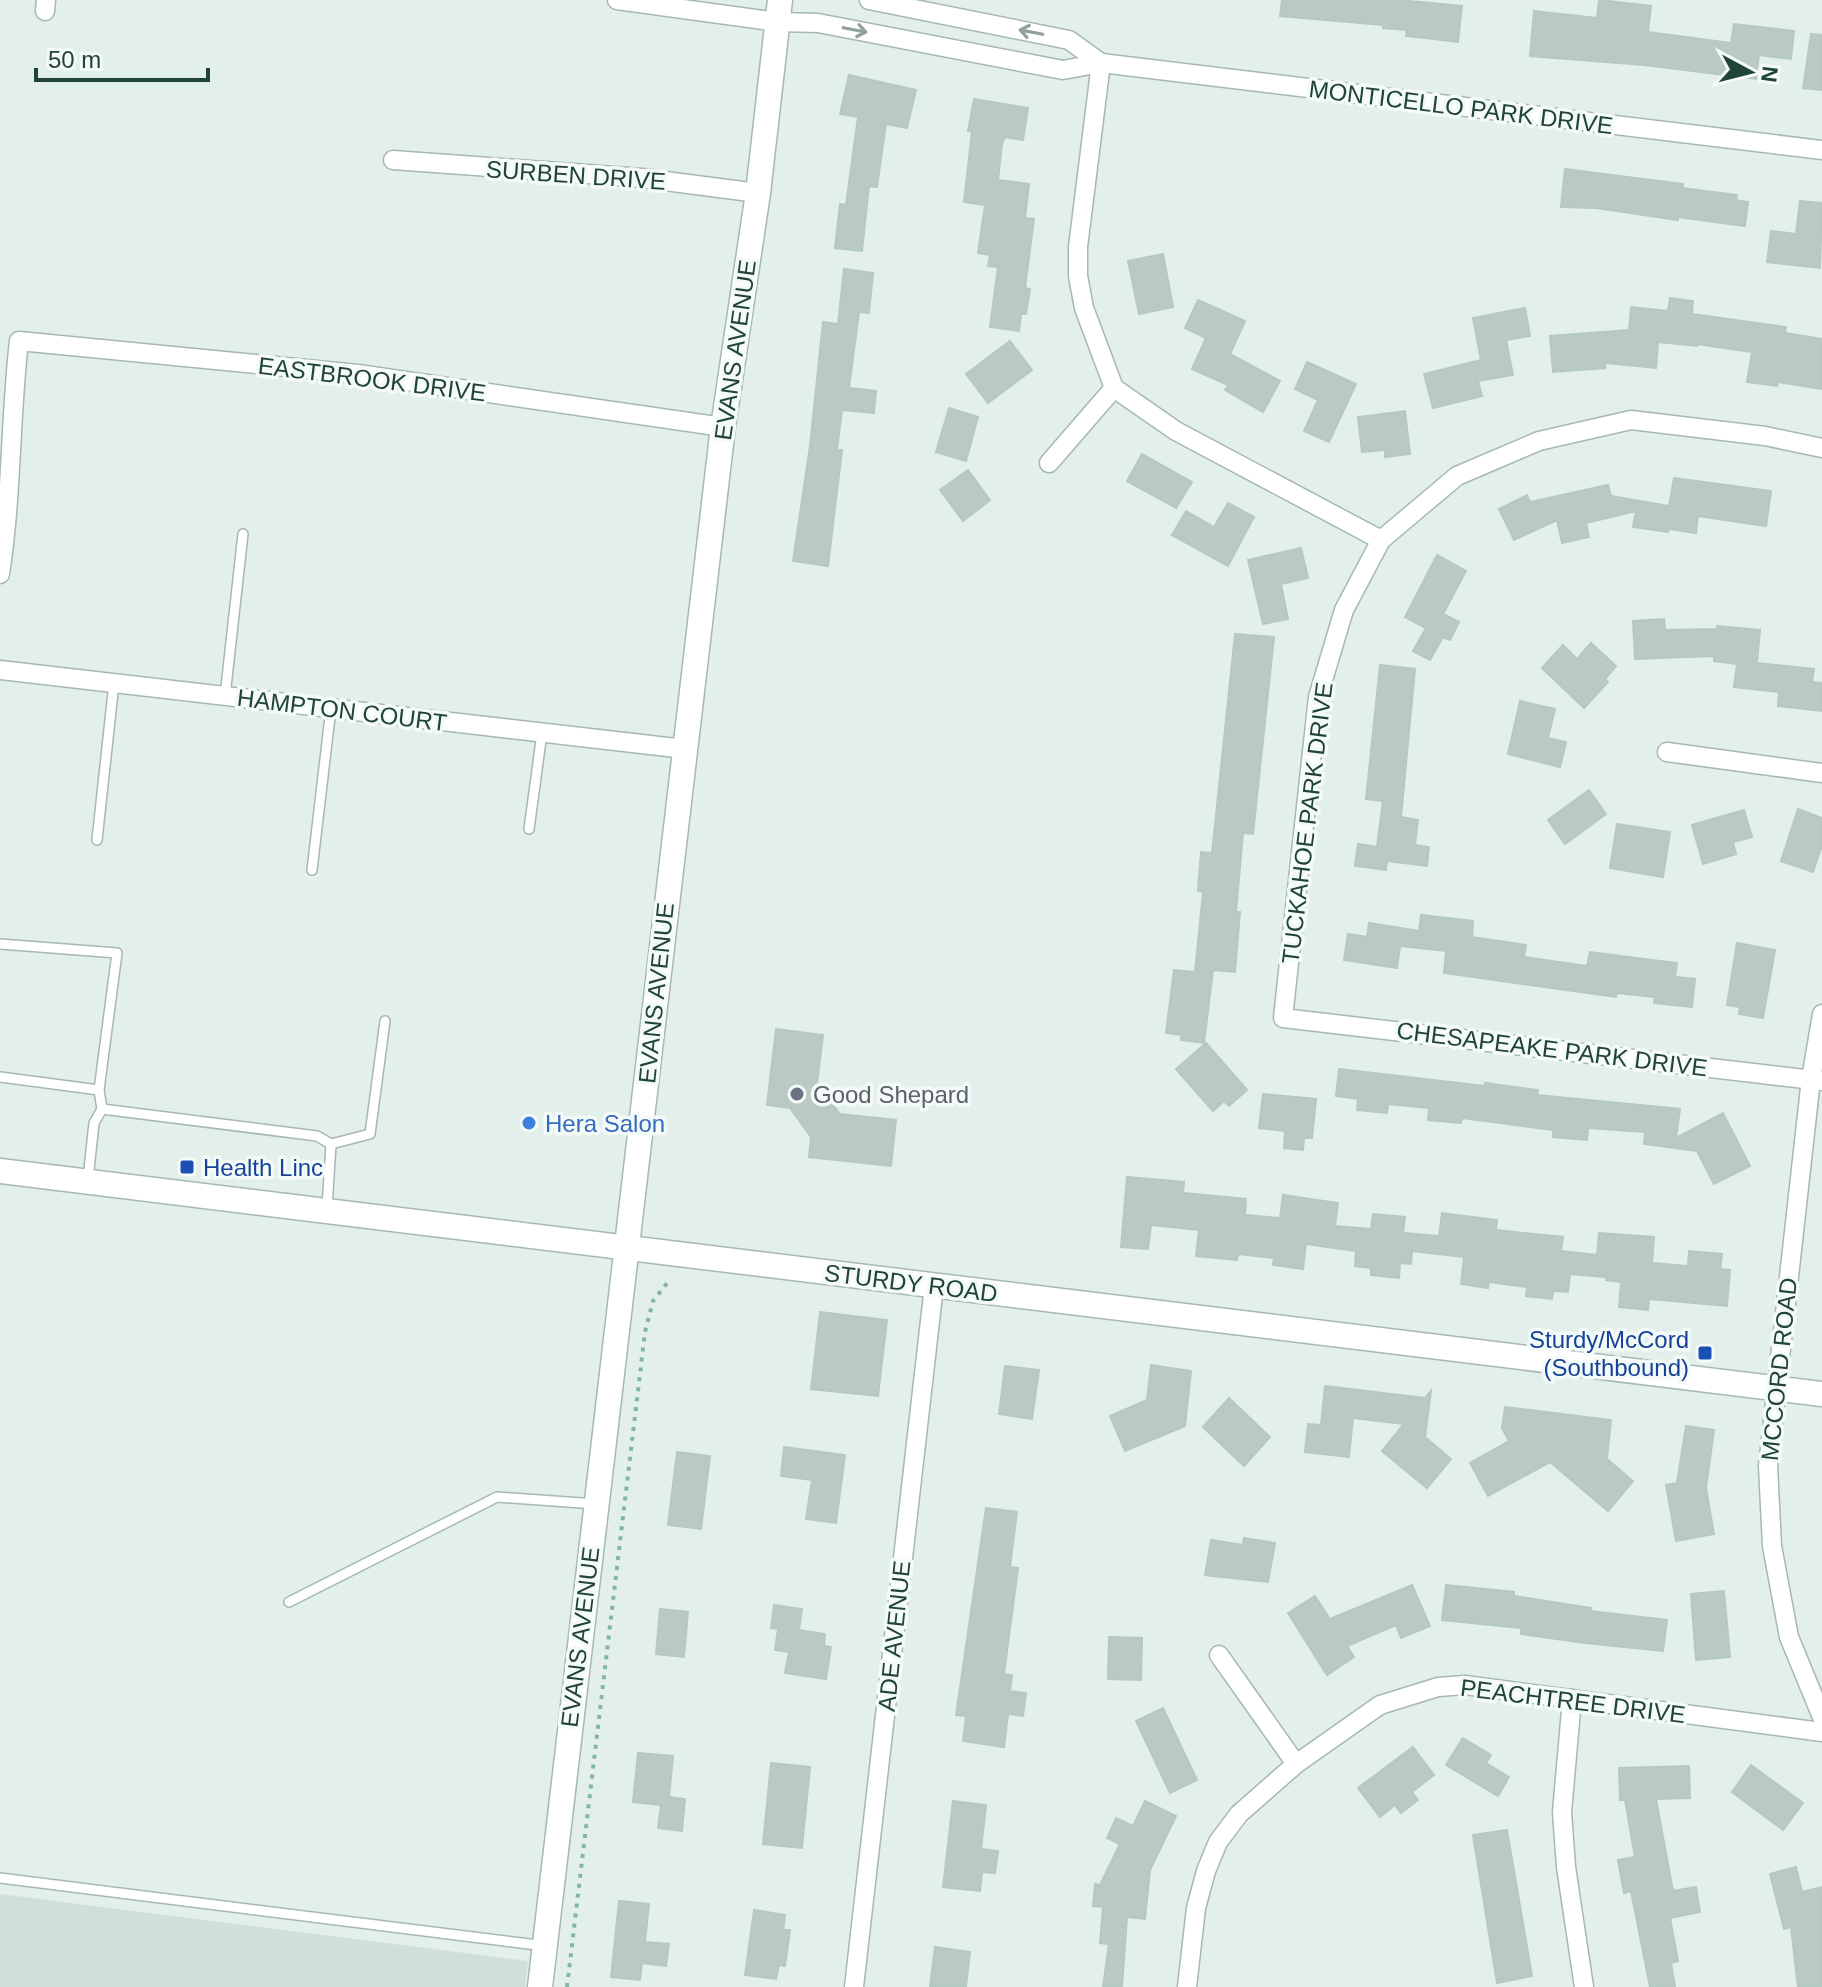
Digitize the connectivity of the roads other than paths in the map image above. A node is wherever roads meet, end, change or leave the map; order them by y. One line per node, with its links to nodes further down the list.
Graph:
1 (617, 0): 3 (street, MONTICELLO PARK DRIVE)
2 (869, 0): 4 (street, MONTICELLO PARK DRIVE, one-way to 2)
3 (779, 11): 4 (street, MONTICELLO PARK DRIVE, one-way to 4); 7 (street, EVANS AVENUE)
4 (1101, 63): 5 (street, MONTICELLO PARK DRIVE); 8 (street)
5 (1822, 150)
6 (393, 160): 7 (street, SURBEN DRIVE)
7 (758, 193): 9 (street, EVANS AVENUE)
8 (1114, 388): 11 (street); 13 (street)
9 (723, 427): 14 (street, EASTBROOK DRIVE); 20 (street, EVANS AVENUE)
10 (1822, 448): 13 (street, TUCKAHOE PARK DRIVE)
11 (1049, 463)
12 (243, 534): 17 (lane)
13 (1381, 540): 28 (street, TUCKAHOE PARK DRIVE)
14 (0, 574)
15 (0, 670): 16 (street, HAMPTON COURT)
16 (114, 683): 17 (street, HAMPTON COURT); 24 (lane)
17 (225, 696): 18 (street, HAMPTON COURT)
18 (331, 708): 19 (street, HAMPTON COURT); 25 (lane)
19 (542, 733): 20 (street, HAMPTON COURT); 23 (lane)
20 (685, 749): 38 (street, EVANS AVENUE)
21 (1667, 752): 22 (street)
22 (1822, 773)
23 (529, 829)
24 (97, 840)
25 (312, 870)
26 (0, 944): 32 (lane)
27 (1822, 1014): 31 (street, MCCORD ROAD)
28 (1283, 1018): 31 (street, CHESAPEAKE PARK DRIVE)
29 (385, 1021): 34 (lane)
30 (0, 1077): 32 (lane)
31 (1816, 1080): 40 (street, MCCORD ROAD)
32 (99, 1090): 33 (lane)
33 (102, 1109): 34 (lane); 36 (lane)
34 (331, 1144): 37 (lane)
35 (0, 1171): 36 (street, STURDY ROAD)
36 (88, 1182): 37 (street, STURDY ROAD)
37 (327, 1211): 38 (street, STURDY ROAD)
38 (629, 1247): 39 (street, STURDY ROAD); 42 (street, EVANS AVENUE)
39 (934, 1286): 40 (street, STURDY ROAD); 52 (street, ADE AVENUE)
40 (1777, 1389): 41 (street, STURDY ROAD); 46 (street, MCCORD ROAD)
41 (1822, 1394)
42 (596, 1504): 43 (lane); 50 (street, EVANS AVENUE)
43 (289, 1602)
44 (1219, 1655): 48 (street)
45 (1572, 1699): 47 (street, PEACHTREE DRIVE); 48 (street, PEACHTREE DRIVE); 54 (street)
46 (1822, 1717)
47 (1822, 1732)
48 (1296, 1764): 53 (street, PEACHTREE DRIVE)
49 (0, 1878): 50 (lane)
50 (545, 1946): 51 (street, EVANS AVENUE)
51 (540, 1987)
52 (854, 1987)
53 (1187, 1987)
54 (1584, 1987)

